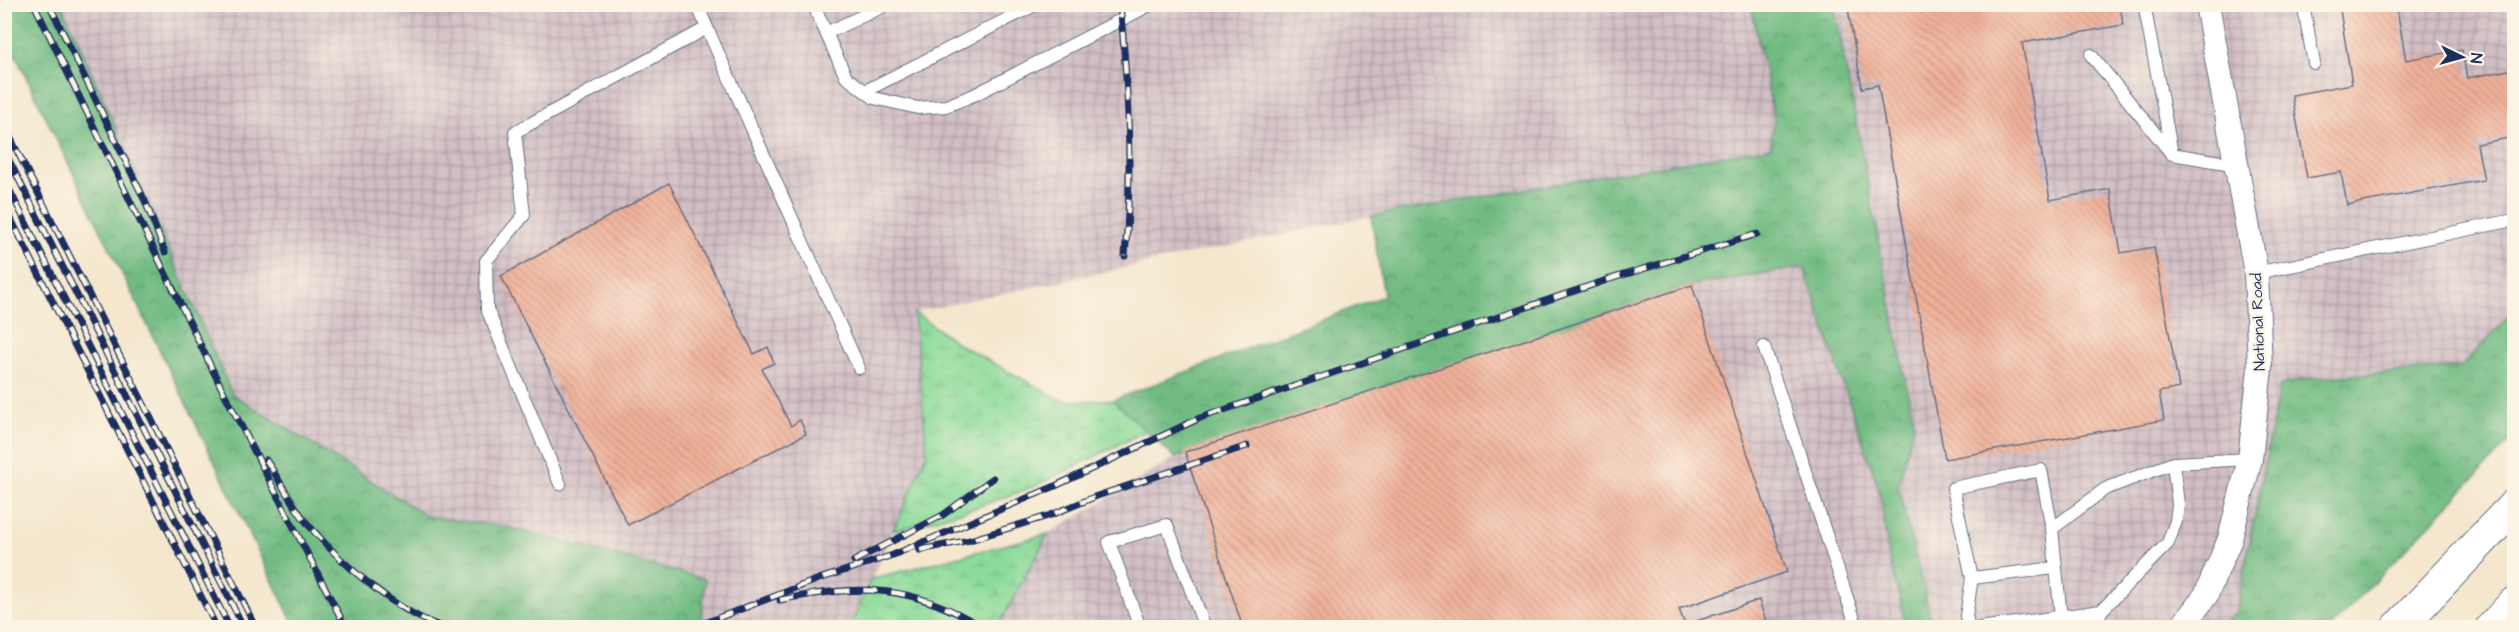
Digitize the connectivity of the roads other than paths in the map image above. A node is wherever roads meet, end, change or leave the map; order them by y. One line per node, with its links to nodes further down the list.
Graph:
1 (697, 4): 9 (lane)
2 (813, 4): 10 (lane)
3 (888, 4): 10 (lane)
4 (1037, 4): 13 (lane)
5 (1152, 4): 13 (lane)
6 (2144, 4): 14 (lane)
7 (2207, 4): 15 (street, National Road)
8 (2303, 4): 12 (lane)
9 (706, 28): 19 (lane); 22 (lane)
10 (826, 33): 13 (lane)
11 (2091, 55): 14 (lane)
12 (2314, 63)
13 (865, 91)
14 (2172, 154): 15 (lane)
15 (2238, 165): 17 (street, National Road)
16 (2514, 220): 17 (lane)
17 (2256, 273): 20 (street, National Road)
18 (1764, 347): 33 (lane)
19 (859, 368)
20 (2250, 459): 21 (lane); 37 (street, National Road)
21 (2172, 463): 24 (lane); 28 (lane)
22 (560, 484)
23 (2514, 506): 38 (highway)
24 (2052, 529): 25 (lane); 26 (lane)
25 (2055, 568): 26 (lane); 29 (lane)
26 (1972, 578): 34 (lane)
27 (2514, 604): 39 (highway)
28 (2102, 611): 29 (lane); 36 (lane)
29 (2061, 617): 30 (lane)
30 (2037, 623): 35 (lane)
31 (1140, 627): 32 (lane)
32 (1205, 627)
33 (1857, 627)
34 (1969, 627)
35 (1980, 627)
36 (2096, 627)
37 (2181, 627)
38 (2398, 627)
39 (2492, 627)

